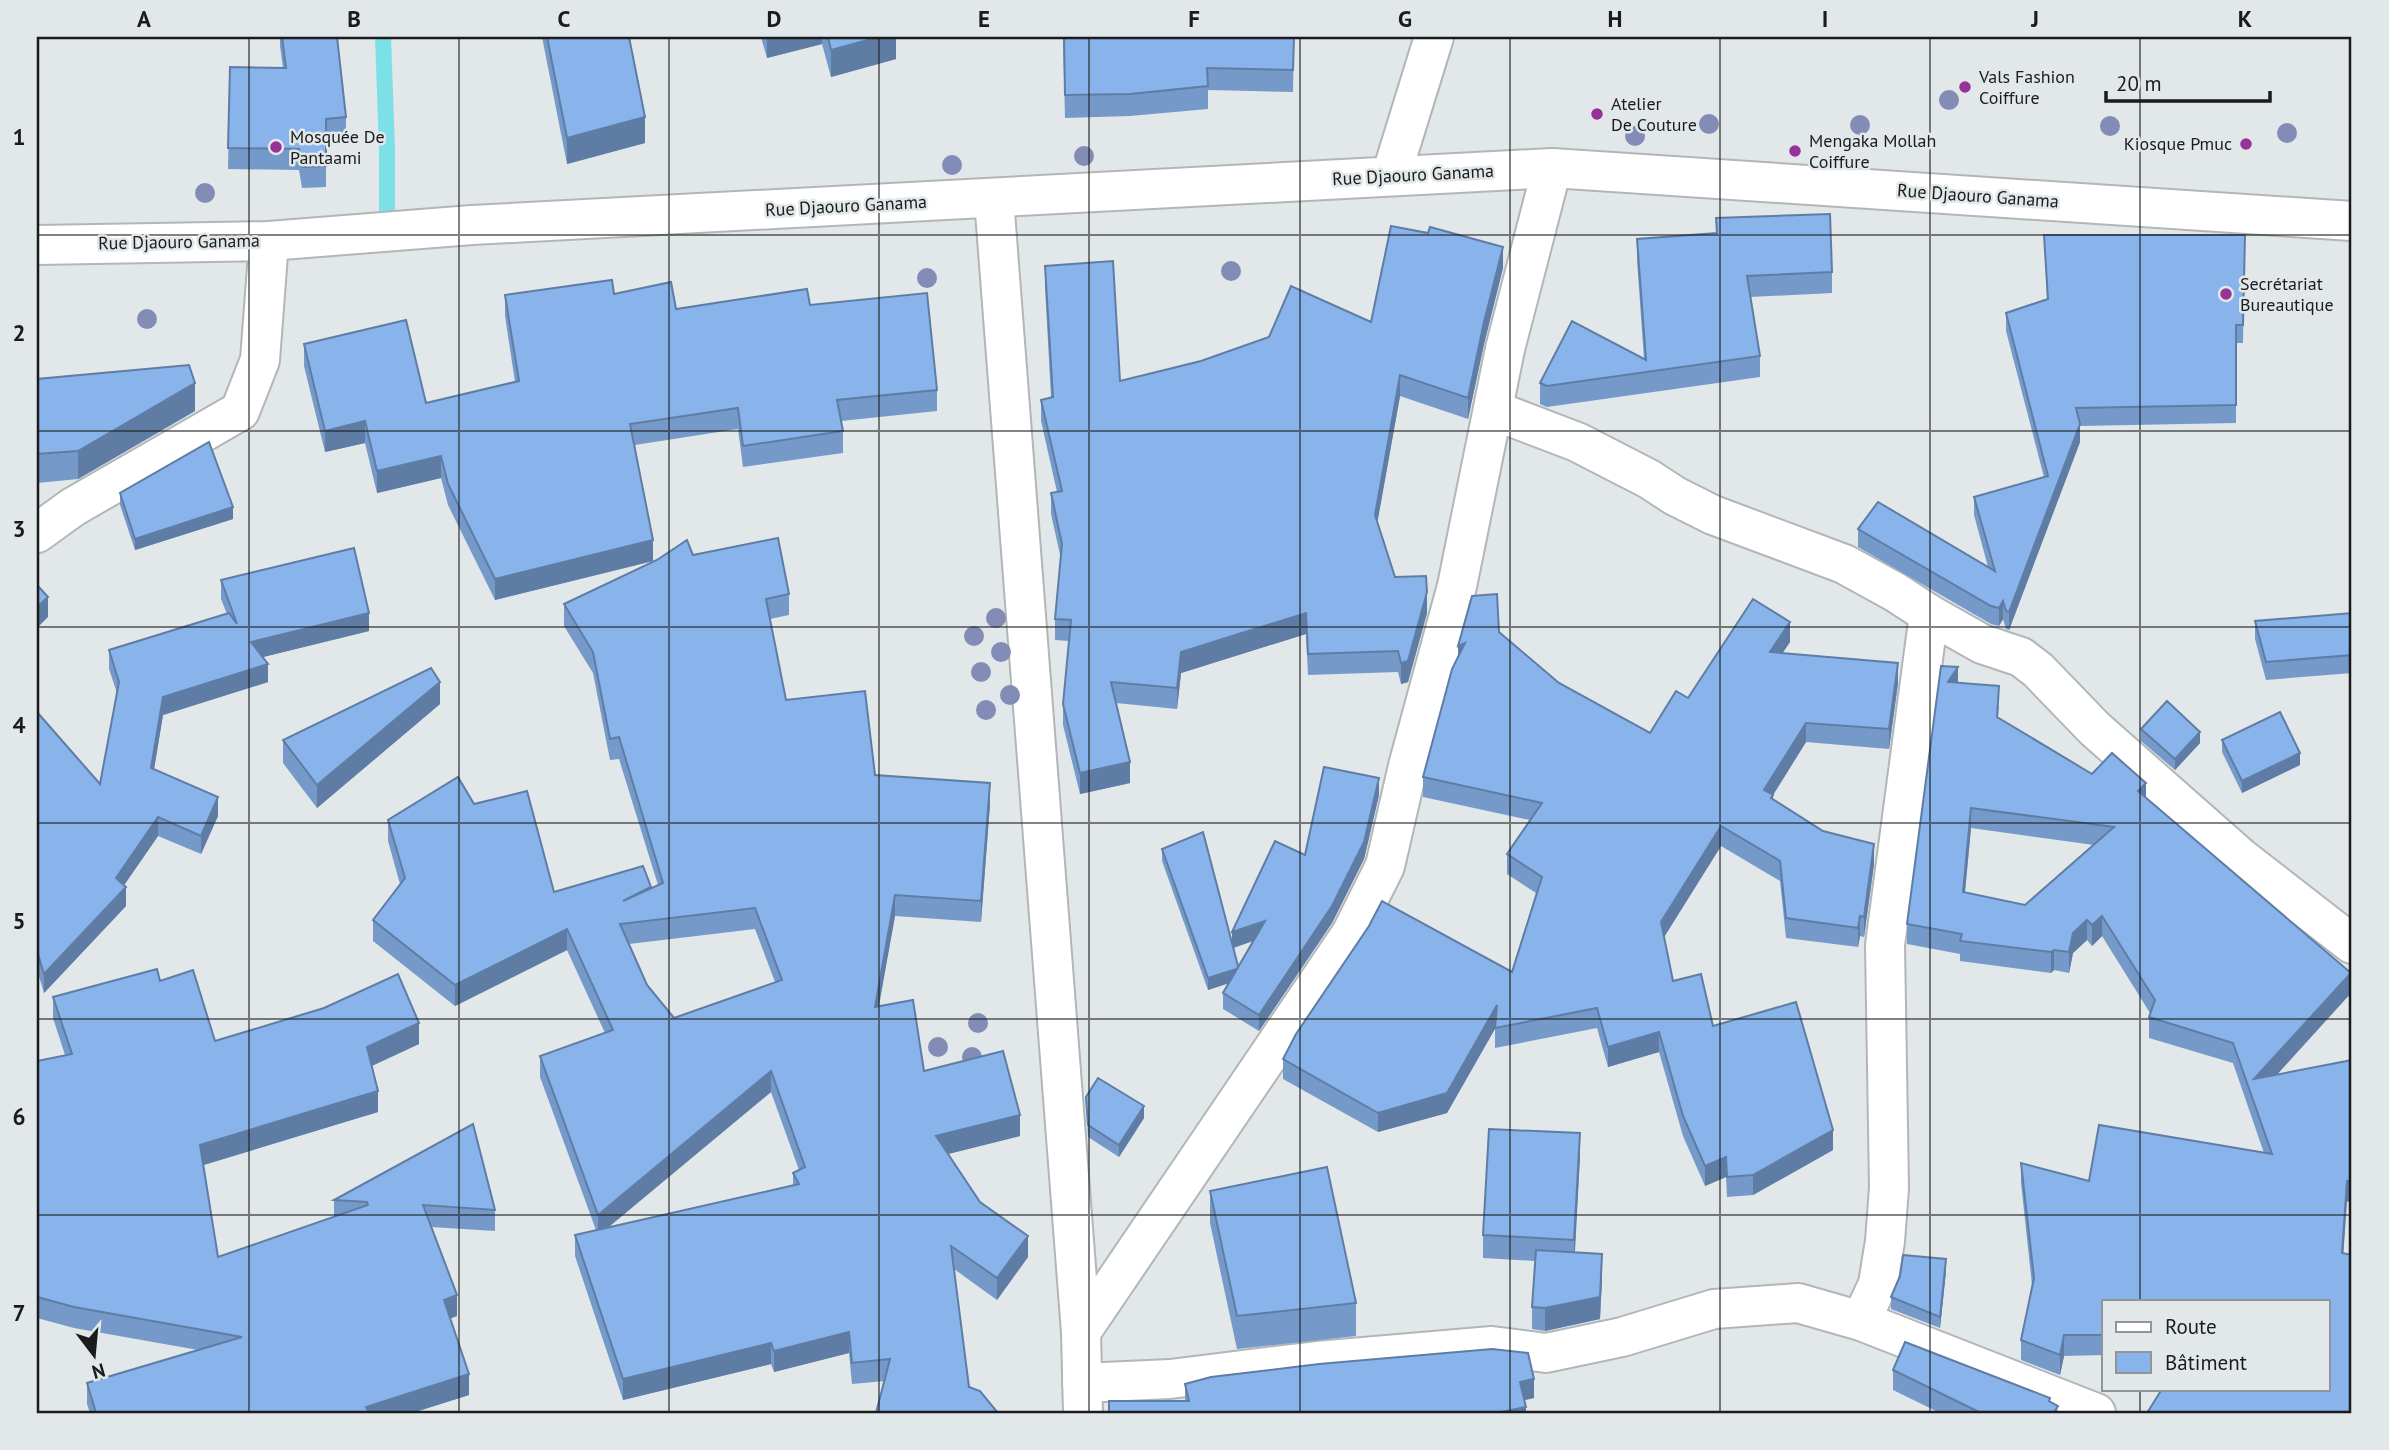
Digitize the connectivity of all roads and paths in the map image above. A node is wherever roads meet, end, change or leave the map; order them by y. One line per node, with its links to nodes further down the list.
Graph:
1 (1434, 37): 3 (street)
2 (1552, 168): 3 (street, Rue Djaouro Ganama); 5 (street, Rue Djaouro Ganama); 8 (street)
3 (1391, 176): 4 (street, Rue Djaouro Ganama)
4 (994, 199): 6 (street, Rue Djaouro Ganama); 13 (street)
5 (2352, 221)
6 (269, 241): 7 (street, Rue Djaouro Ganama); 9 (street)
7 (37, 244)
8 (1493, 410): 10 (street); 13 (street)
9 (37, 533)
10 (1929, 614): 11 (street); 12 (street)
11 (2352, 944)
12 (1861, 1321): 14 (street); 15 (street)
13 (1081, 1332): 14 (street)
14 (1083, 1398)
15 (2096, 1413)

